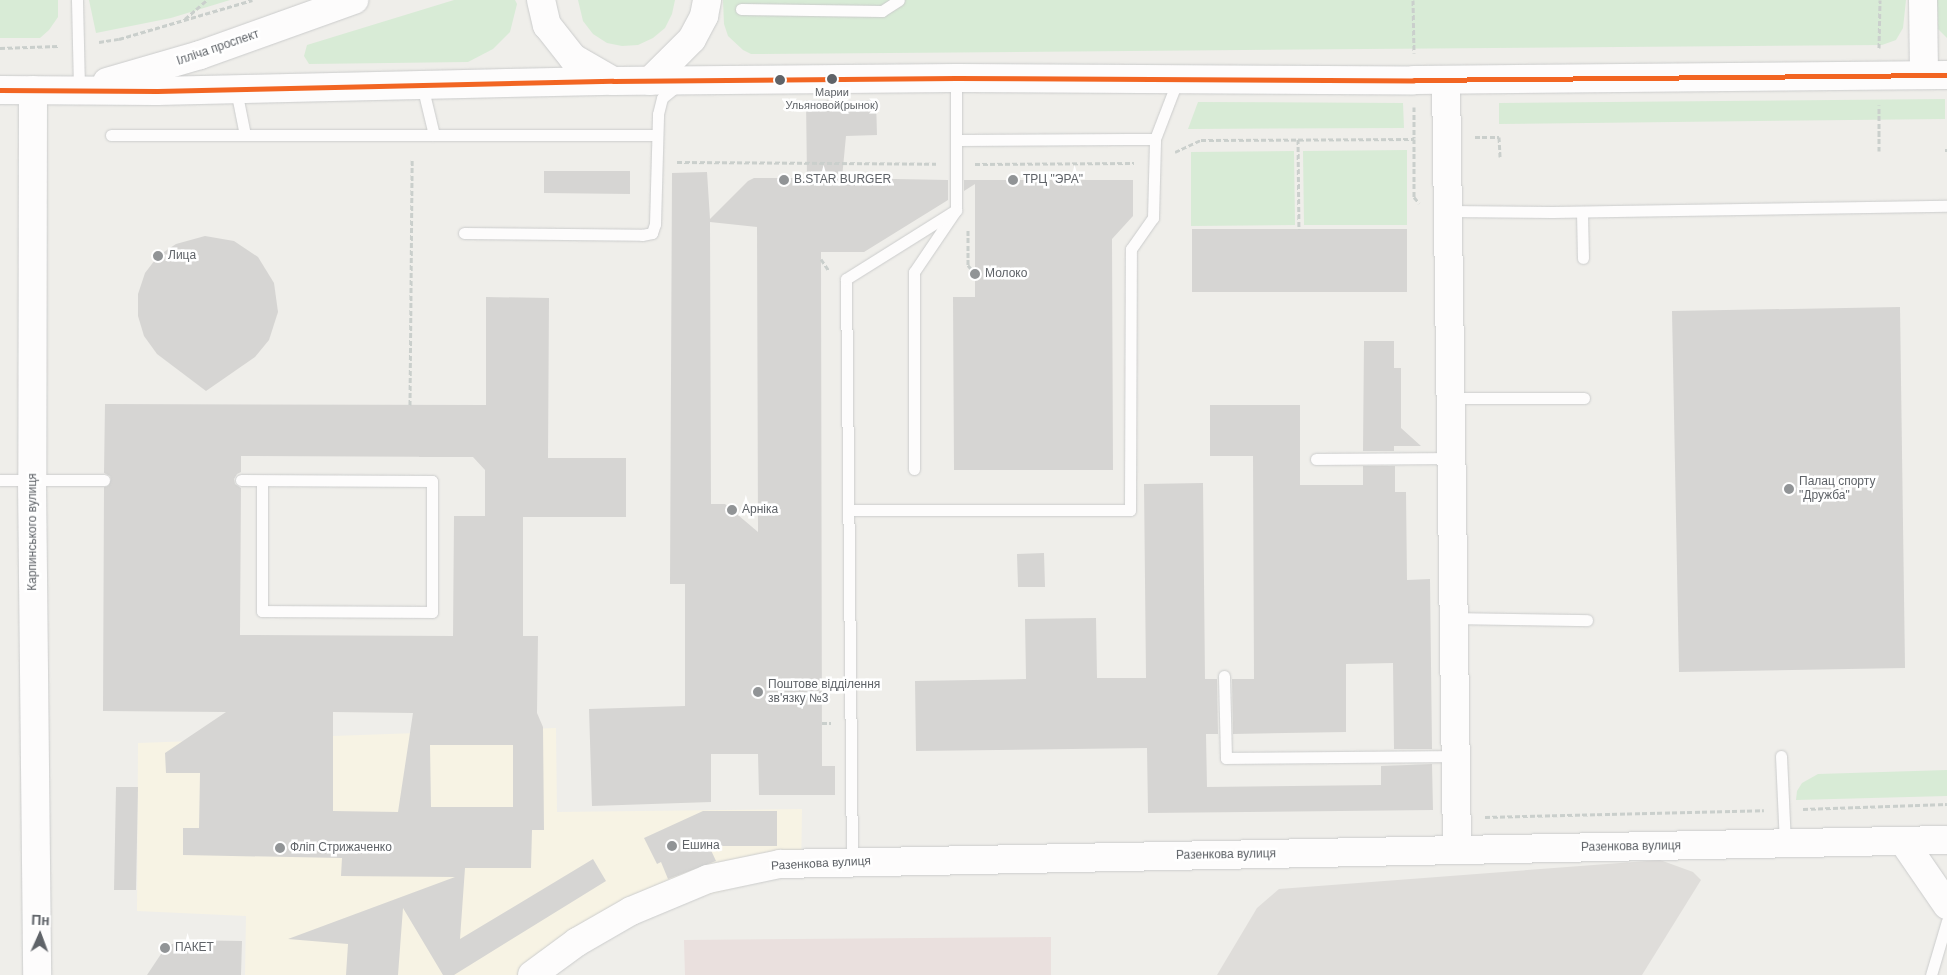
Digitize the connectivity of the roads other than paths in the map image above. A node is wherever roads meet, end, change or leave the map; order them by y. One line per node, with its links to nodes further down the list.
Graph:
1 (77, 0): 18 (lane)
2 (354, 0): 18 (street, Ілліча проспект)
3 (541, 0): 11 (street)
4 (707, 0): 13 (street)
5 (899, 0): 7 (lane)
6 (1923, 0): 8 (street)
7 (741, 9)
8 (1935, 75): 12 (street, Ілліча проспект)
9 (956, 78): 10 (street, Ілліча проспект); 14 (street, Ілліча проспект); 24 (lane)
10 (1178, 79): 12 (street, Ілліча проспект); 25 (lane)
11 (613, 80): 13 (street, Ілліча проспект); 15 (street, Ілліча проспект)
12 (1446, 80): 28 (street)
13 (650, 81): 14 (street, Ілліча проспект)
14 (685, 81): 23 (lane)
15 (422, 85): 19 (street, Ілліча проспект); 22 (lane)
16 (0, 90): 17 (street, Ілліча проспект)
17 (33, 90): 18 (street, Ілліча проспект); 38 (street, Карпинського вулиця)
18 (79, 90): 19 (street, Ілліча проспект)
19 (236, 90): 21 (lane)
20 (111, 134): 21 (lane)
21 (245, 135): 22 (lane)
22 (434, 135): 23 (lane)
23 (658, 136): 30 (lane)
24 (957, 140): 25 (lane); 27 (lane)
25 (1155, 140): 42 (lane)
26 (1947, 206): 29 (lane)
27 (956, 210): 36 (lane); 42 (lane)
28 (1448, 211): 29 (lane); 32 (street)
29 (1582, 212): 31 (lane)
30 (464, 233)
31 (1583, 258)
32 (1450, 398): 33 (lane); 34 (street)
33 (1584, 398)
34 (1451, 458): 35 (lane); 43 (street)
35 (1316, 459)
36 (914, 468)
37 (0, 480): 38 (lane)
38 (32, 480): 39 (lane); 55 (street, Карпинського вулиця)
39 (104, 480)
40 (241, 480): 41 (lane)
41 (262, 480): 41 (lane)
42 (848, 510): 52 (lane)
43 (1454, 618): 44 (lane); 46 (street)
44 (1587, 620)
45 (1224, 676): 46 (lane)
46 (1456, 756): 51 (street)
47 (1782, 756): 50 (lane)
48 (1947, 840): 49 (street, Разенкова вулиця)
49 (1903, 841): 50 (street, Разенкова вулиця); 53 (street)
50 (1785, 844): 51 (street, Разенкова вулиця)
51 (1457, 850): 52 (street, Разенкова вулиця)
52 (852, 862): 56 (street, Разенкова вулиця)
53 (1947, 905)
54 (1947, 921): 57 (lane)
55 (36, 975)
56 (532, 975)
57 (1930, 975)

